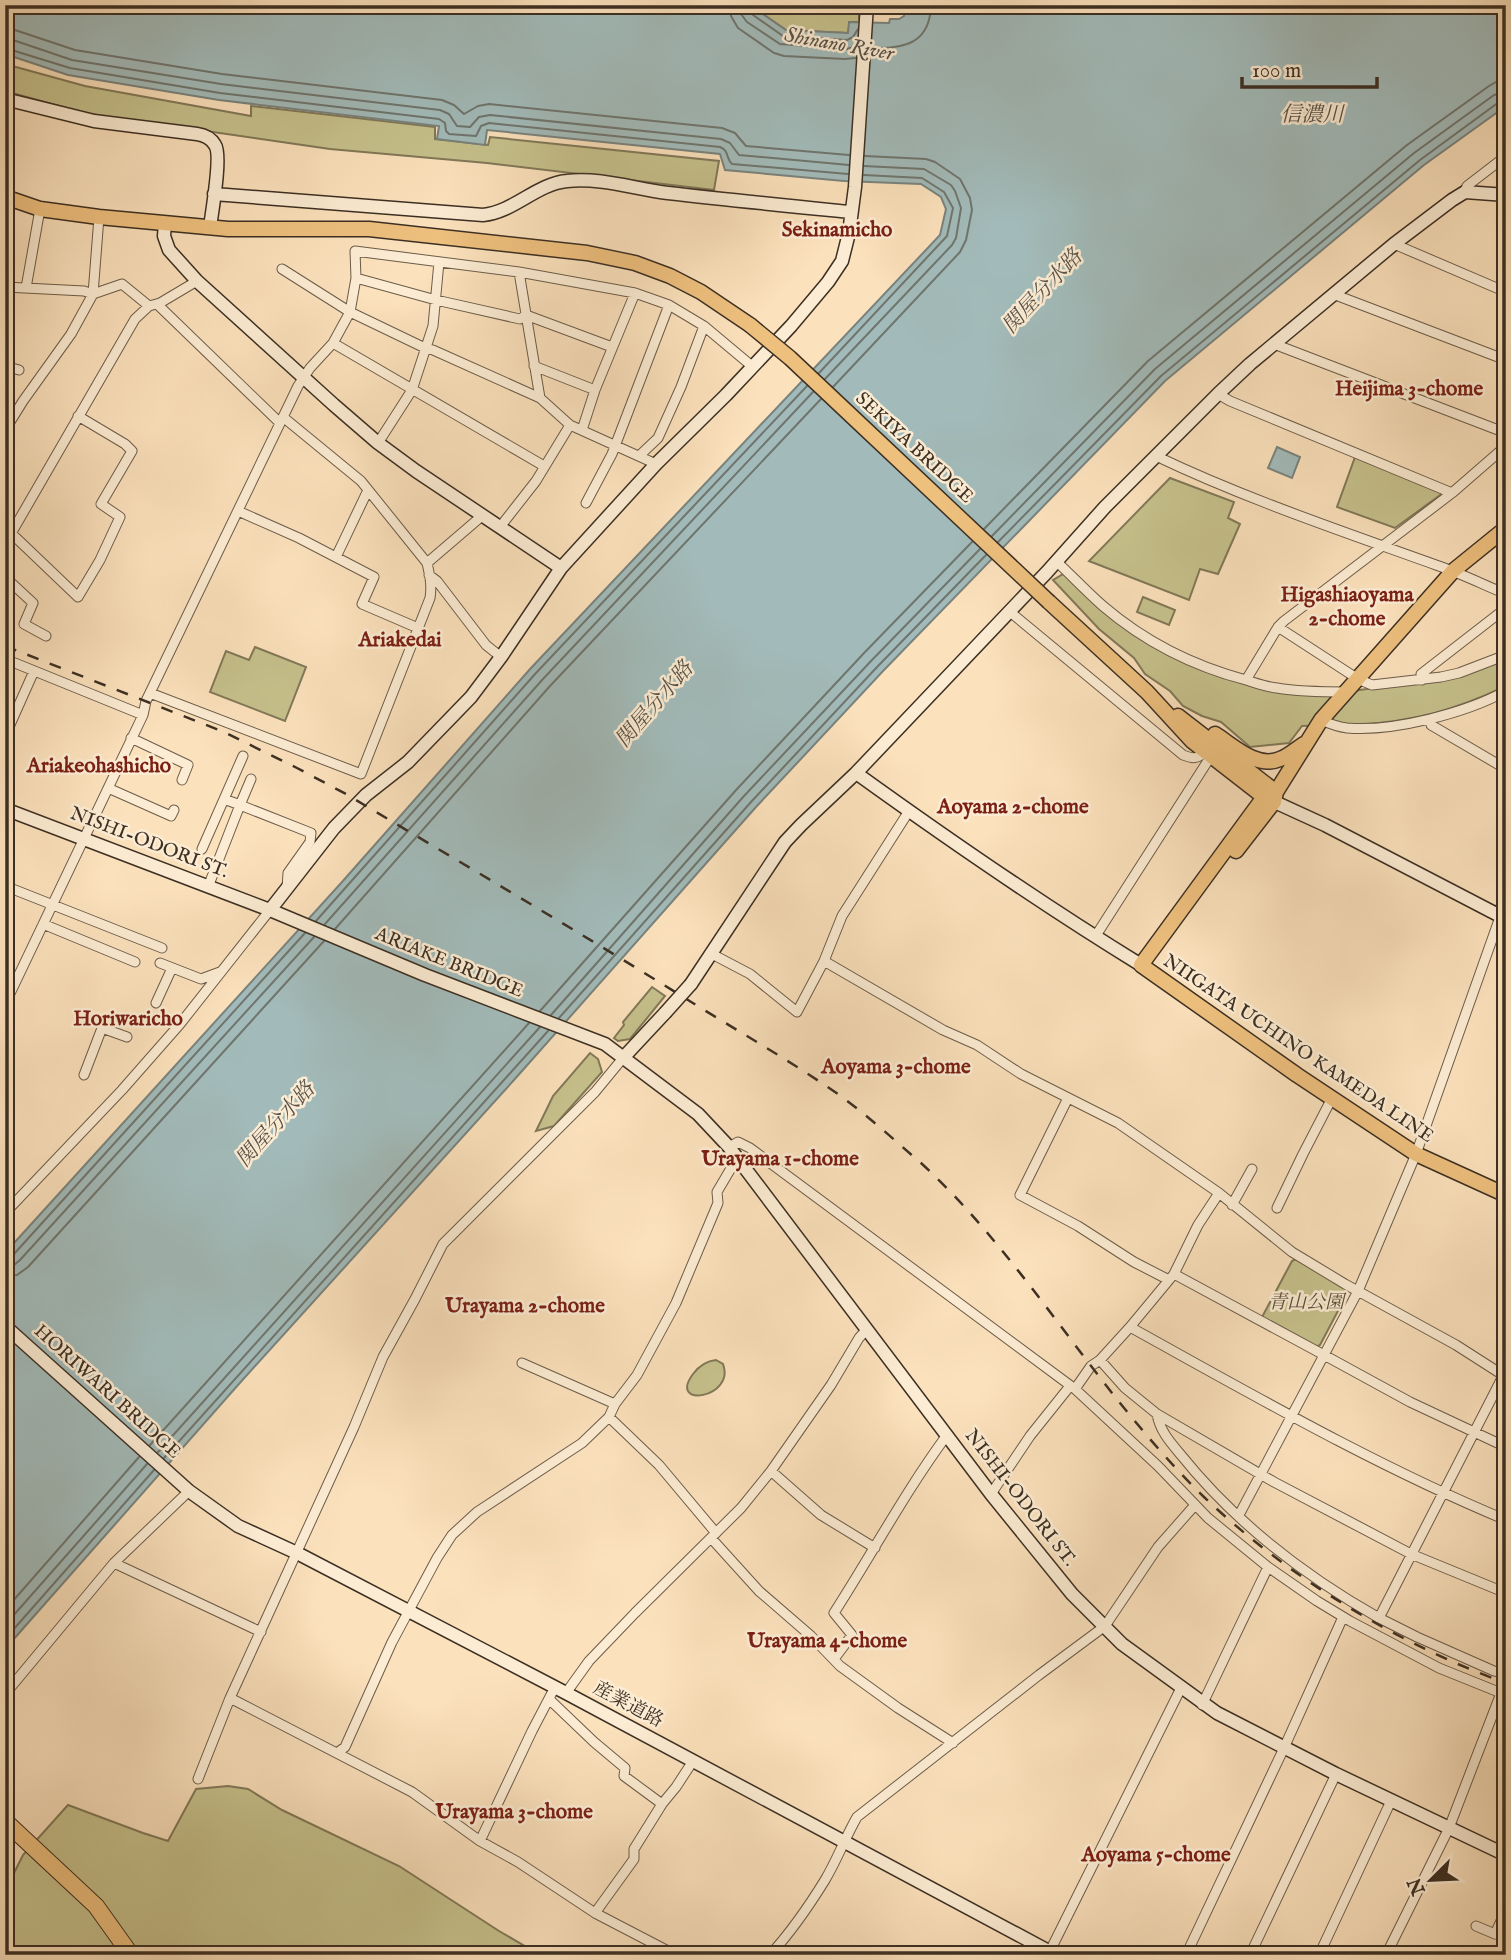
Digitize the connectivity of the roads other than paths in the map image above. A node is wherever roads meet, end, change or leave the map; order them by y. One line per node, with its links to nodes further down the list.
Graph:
1 (868, 12): 9 (street)
2 (5, 99): 5 (street)
3 (1506, 156): 4 (street)
4 (1465, 192): 6 (street); 13 (street)
5 (214, 194): 9 (street); 12 (street)
6 (1506, 195)
7 (5, 197): 8 (main road)
8 (40, 209): 10 (main road); 20 (street)
9 (850, 212): 38 (street)
10 (99, 218): 11 (main road); 23 (street)
11 (165, 223): 12 (main road); 18 (street)
12 (210, 227): 89 (main road, SEKIYA BRIDGE, bridge)
13 (1394, 244): 21 (street); 24 (street)
14 (439, 262): 16 (street); 17 (street); 25 (street)
15 (282, 269): 28 (street)
16 (519, 272): 22 (street); 29 (street)
17 (356, 278): 25 (street); 28 (street)
18 (197, 281): 26 (street); 40 (street)
19 (5, 288): 20 (street)
20 (26, 288): 23 (street)
21 (1506, 292)
22 (635, 293): 27 (street); 33 (street)
23 (93, 294): 26 (street); 48 (street)
24 (1333, 294): 32 (street); 35 (street)
25 (436, 300): 29 (street); 34 (street)
26 (153, 305): 45 (street); 46 (street)
27 (669, 305): 30 (street); 52 (street)
28 (350, 312): 31 (street); 34 (street)
29 (526, 315): 33 (street); 37 (street)
30 (704, 326): 38 (street); 54 (street)
31 (333, 343): 40 (street); 41 (street)
32 (1274, 344): 43 (street); 50 (street)
33 (612, 347): 42 (street)
34 (425, 348): 41 (street); 44 (street)
35 (1506, 360)
36 (5, 366): 39 (street)
37 (534, 366): 42 (street); 44 (street)
38 (753, 367): 56 (street)
39 (19, 370)
40 (303, 377): 46 (street); 51 (street)
41 (412, 390): 51 (street); 57 (street)
42 (595, 390): 49 (street)
43 (1218, 394): 55 (street); 59 (street)
44 (540, 398): 47 (street)
45 (78, 416): 65 (street); 65 (street)
46 (281, 420): 58 (street); 61 (street)
47 (570, 425): 49 (street); 57 (street)
48 (5, 430)
49 (582, 430): 52 (street)
50 (1506, 433)
51 (378, 443): 62 (street)
52 (615, 446): 54 (street); 60 (street)
53 (1506, 446): 59 (street)
54 (639, 456): 56 (street)
55 (1156, 456): 67 (street); 69 (street)
56 (656, 464): 71 (street)
57 (544, 467): 63 (street)
58 (368, 490): 68 (street); 70 (street)
59 (1452, 493): 67 (street)
60 (586, 503)
61 (238, 511): 68 (street); 91 (street)
62 (482, 515): 63 (street); 70 (street)
63 (500, 527): 71 (street)
64 (1506, 528): 72 (main road, NIIGATA UCHINO KAMEDA LINE)
65 (11, 533): 66 (street)
66 (5, 544)
67 (1382, 547): 72 (street); 78 (street)
68 (336, 557): 79 (street)
69 (1056, 561): 77 (street); 86 (street)
70 (426, 563): 73 (street)
71 (561, 568): 82 (street)
72 (1453, 571): 75 (street); 85 (main road, NIIGATA UCHINO KAMEDA LINE)
73 (429, 575): 79 (street); 82 (street)
74 (5, 577): 80 (street)
75 (1506, 594)
76 (1506, 608): 87 (street)
77 (1009, 611): 99 (street); 102 (street)
78 (1278, 627): 85 (street); 86 (street)
79 (418, 628): 91 (street)
80 (46, 636)
81 (1506, 655): 87 (street)
82 (501, 657): 116 (street)
83 (5, 659): 84 (street)
84 (34, 671): 92 (street); 96 (street)
85 (1358, 679): 87 (street); 90 (main road, NIIGATA UCHINO KAMEDA LINE)
86 (1246, 680): 90 (street)
87 (1422, 680)
88 (1506, 691): 94 (street)
89 (1147, 692): 93 (main road); 99 (main road)
90 (1347, 692): 95 (main road, NIIGATA UCHINO KAMEDA LINE)
91 (150, 693): 92 (street)
92 (143, 715): 97 (street)
93 (1176, 715): 98 (main road); 106 (main road)
94 (1431, 719): 95 (street); 101 (street)
95 (1321, 720): 98 (main road, NIIGATA UCHINO KAMEDA LINE)
96 (5, 736)
97 (131, 738): 104 (street); 105 (street)
98 (1311, 738): 106 (main road, NIIGATA UCHINO KAMEDA LINE)
99 (1208, 754): 106 (main road); 122 (street)
100 (243, 756): 107 (street)
101 (1506, 769)
102 (856, 773): 111 (street); 124 (street)
103 (251, 779): 108 (street)
104 (181, 780)
105 (108, 788): 110 (street); 112 (street)
106 (1271, 797): 120 (street); 128 (main road, NIIGATA UCHINO KAMEDA LINE)
107 (224, 799): 108 (street); 113 (street)
108 (240, 805): 115 (street); 116 (street)
109 (5, 808): 112 (street, NISHI-ODORI ST.)
110 (174, 810)
111 (909, 811): 122 (street); 125 (street)
112 (83, 838): 115 (street, NISHI-ODORI ST.); 118 (street)
113 (202, 849)
114 (5, 887): 118 (street)
115 (208, 887): 119 (street, NISHI-ODORI ST.)
116 (286, 888): 119 (street)
117 (1506, 897): 120 (street)
118 (52, 904): 121 (street); 123 (street)
119 (274, 913): 130 (street); 134 (street, ARIAKE BRIDGE)
120 (1503, 918): 140 (street)
121 (43, 924): 126 (street); 132 (street)
122 (1095, 937): 128 (street)
123 (162, 948)
124 (710, 953): 125 (street); 135 (street, bridge)
125 (824, 961): 137 (street)
126 (135, 962)
127 (160, 963): 129 (street)
128 (1143, 967): 138 (main road, NIIGATA UCHINO KAMEDA LINE)
129 (172, 968): 130 (street); 131 (street)
130 (222, 971): 147 (street)
131 (156, 1003)
132 (5, 1004)
133 (127, 1037): 136 (street)
134 (605, 1044): 135 (street, NISHI-ODORI ST.)
135 (623, 1058): 139 (street, NISHI-ODORI ST.); 175 (street)
136 (84, 1075)
137 (1068, 1098): 143 (street); 148 (street)
138 (1332, 1098): 140 (main road, NIIGATA UCHINO KAMEDA LINE); 146 (street)
139 (729, 1147): 141 (street, NISHI-ODORI ST.); 157 (street)
140 (1416, 1154): 144 (main road, NIIGATA UCHINO KAMEDA LINE); 149 (street)
141 (737, 1158): 152 (street, NISHI-ODORI ST.); 158 (street)
142 (1252, 1170): 145 (street)
143 (1219, 1193): 145 (street); 148 (street)
144 (1506, 1195)
145 (1232, 1205): 149 (street)
146 (1277, 1208)
147 (5, 1213)
148 (1171, 1277): 151 (street); 153 (street)
149 (1358, 1291): 153 (street); 156 (street)
150 (5, 1326): 167 (street, HORIWARI BRIDGE)
151 (1130, 1327): 154 (street); 161 (street)
152 (867, 1329): 163 (street, NISHI-ODORI ST.); 165 (street)
153 (1324, 1356): 161 (street); 162 (street)
154 (1100, 1360): 157 (street); 159 (street)
155 (522, 1363): 158 (street)
156 (1504, 1377): 162 (street)
157 (1072, 1387): 168 (street); 170 (street)
158 (615, 1404): 160 (street)
159 (1157, 1414): 166 (street); 171 (street)
160 (609, 1417): 173 (street); 180 (street)
161 (1292, 1417): 166 (street); 169 (street)
162 (1474, 1433): 164 (street); 169 (street)
163 (947, 1435): 168 (street, NISHI-ODORI ST.); 174 (street)
164 (1506, 1447)
165 (771, 1471): 173 (street); 174 (street)
166 (1260, 1474): 171 (street); 176 (street)
167 (186, 1489): 175 (street, 産業道路); 177 (street)
168 (991, 1494): 183 (street, NISHI-ODORI ST.)
169 (1443, 1494): 172 (street); 176 (street)
170 (1195, 1505): 178 (street); 183 (street)
171 (1239, 1515): 182 (street)
172 (1506, 1520)
173 (713, 1535): 185 (street); 188 (street)
174 (875, 1548): 185 (street)
175 (297, 1553): 180 (street, 産業道路); 184 (street)
176 (1411, 1555): 179 (street); 182 (street)
177 (114, 1563): 184 (street); 189 (street)
178 (1268, 1567): 181 (street); 192 (street)
179 (1506, 1593)
180 (409, 1612): 188 (street, 産業道路); 195 (street)
181 (1343, 1617): 190 (street); 194 (street)
182 (1379, 1618): 186 (street)
183 (1105, 1626): 187 (street, NISHI-ODORI ST.); 193 (street)
184 (261, 1632): 191 (street)
185 (834, 1659): 193 (street)
186 (1506, 1674)
187 (1181, 1688): 192 (street, NISHI-ODORI ST.); 209 (street)
188 (557, 1693): 196 (street, 産業道路); 200 (street); 203 (street)
189 (5, 1694)
190 (1503, 1694): 202 (street)
191 (230, 1698): 195 (street); 198 (street)
192 (1202, 1705): 194 (street, NISHI-ODORI ST.)
193 (953, 1743): 204 (street)
194 (1284, 1748): 197 (street, NISHI-ODORI ST.); 213 (street)
195 (337, 1753): 203 (street)
196 (693, 1761): 200 (street); 204 (street, 産業道路)
197 (1336, 1774): 199 (street, NISHI-ODORI ST.); 214 (street)
198 (198, 1779)
199 (1391, 1801): 202 (street, NISHI-ODORI ST.); 215 (street)
200 (662, 1804): 207 (street)
201 (5, 1821): 210 (highway)
202 (1449, 1828): 205 (street, NISHI-ODORI ST.); 216 (street)
203 (480, 1841): 207 (street)
204 (843, 1842): 209 (street, 産業道路); 212 (street)
205 (1506, 1855)
206 (1506, 1910): 208 (street)
207 (594, 1913): 211 (street)
208 (1476, 1926)
209 (1053, 1953)
210 (131, 1955)
211 (672, 1955)
212 (770, 1955)
213 (1186, 1955)
214 (1250, 1955)
215 (1319, 1955)
216 (1387, 1955)

